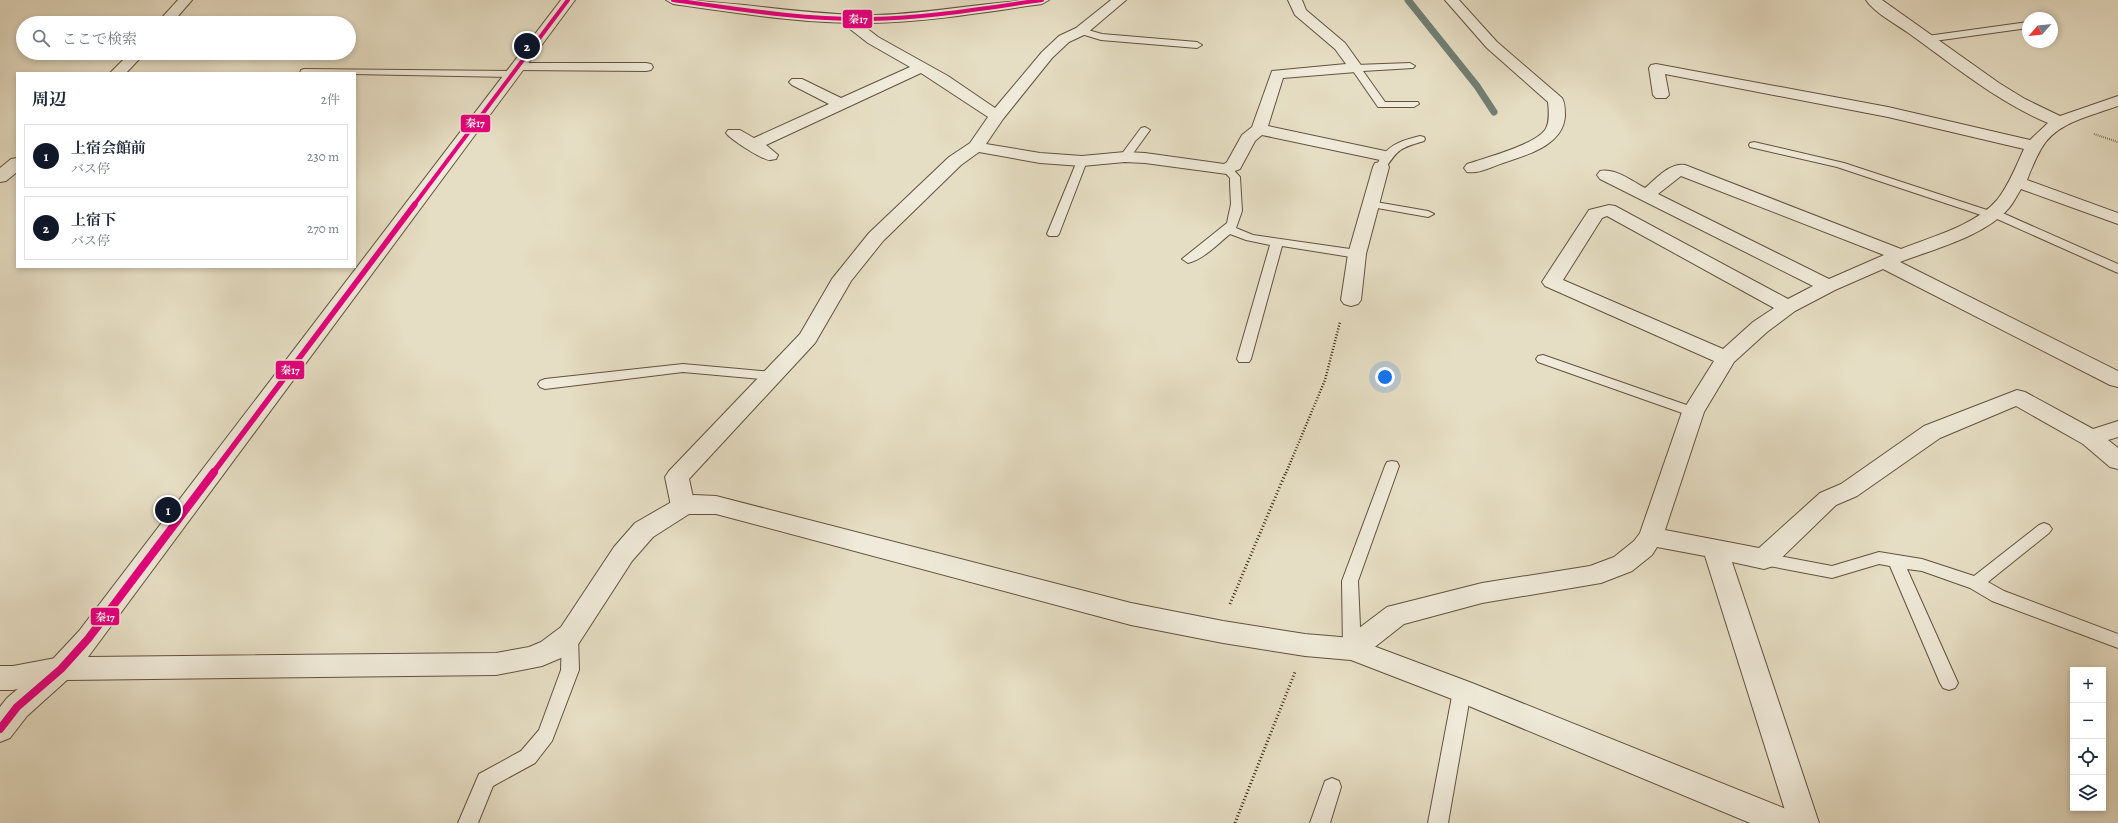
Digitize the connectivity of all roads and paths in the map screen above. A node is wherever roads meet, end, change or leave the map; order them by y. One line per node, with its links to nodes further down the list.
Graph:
1 (185, 0): 9 (street)
2 (568, 0): 20 (street)
3 (673, 0): 10 (street)
4 (1042, 0): 10 (street)
5 (1119, 0): 12 (street)
6 (1296, 0): 19 (street)
7 (1452, 0): 43 (street)
8 (1873, 0): 13 (street)
9 (170, 16)
10 (846, 19): 18 (street)
11 (2022, 26): 13 (lane)
12 (1081, 31): 14 (lane); 28 (street)
13 (1927, 40): 29 (street)
14 (1197, 45)
15 (131, 60): 21 (street)
16 (1410, 66): 19 (lane)
17 (646, 67): 20 (street)
18 (921, 67): 26 (street); 28 (street)
19 (1356, 68): 27 (lane); 30 (street)
20 (516, 70): 22 (lane); 86 (street)
21 (119, 72)
22 (304, 72)
23 (797, 82): 26 (street)
24 (1661, 95): 36 (street)
25 (2118, 101): 29 (street)
26 (841, 104): 34 (street)
27 (1414, 104)
28 (997, 116): 37 (street)
29 (2059, 122): 36 (street)
30 (1259, 129): 41 (street); 44 (street)
31 (1145, 130): 39 (lane)
32 (734, 133): 34 (street)
33 (1420, 139): 41 (lane)
34 (753, 145): 38 (street)
35 (1754, 145): 51 (lane)
36 (2034, 146): 47 (street)
37 (976, 147): 40 (street); 66 (street)
38 (770, 155)
39 (1126, 157): 40 (street); 44 (street)
40 (1082, 161): 54 (lane)
41 (1383, 161): 49 (street)
42 (16, 164): 46 (street)
43 (1473, 168)
44 (1227, 170): 53 (lane)
45 (1606, 175): 48 (street)
46 (0, 177)
47 (2017, 182): 51 (street); 52 (street)
48 (1647, 195): 58 (street); 60 (street)
49 (1370, 204): 50 (lane); 56 (street)
50 (1428, 214)
51 (1992, 214): 58 (street); 59 (lane)
52 (2118, 219)
53 (1229, 229): 55 (lane); 57 (lane)
54 (1053, 234)
55 (1276, 242): 56 (lane); 64 (lane)
56 (1357, 254): 61 (street)
57 (1188, 259)
58 (1892, 259): 60 (street); 67 (street)
59 (2118, 269)
60 (1828, 286): 62 (street)
61 (1351, 300): 81 (path)
62 (1788, 307): 63 (street); 63 (street)
63 (1726, 358): 69 (street)
64 (1244, 359)
65 (1543, 359): 69 (lane)
66 (772, 376): 68 (lane); 74 (street)
67 (2118, 380)
68 (545, 384)
69 (1693, 412): 76 (street)
70 (2118, 429): 71 (street)
71 (2091, 438): 72 (street); 78 (street)
72 (2118, 461)
73 (1392, 466): 85 (lane)
74 (684, 506): 82 (street); 84 (street)
75 (2044, 529): 80 (lane)
76 (1650, 536): 77 (street); 85 (street)
77 (1715, 549): 78 (street); 97 (street)
78 (1764, 559): 79 (lane)
79 (1896, 561): 80 (lane); 88 (lane)
80 (1976, 583): 83 (lane)
81 (1227, 612)
82 (570, 635): 86 (street); 92 (lane)
83 (2118, 641)
84 (1305, 645): 85 (street); 93 (path)
85 (1352, 649): 89 (street)
86 (61, 669): 87 (street); 90 (street)
87 (0, 678)
88 (1949, 683)
89 (1462, 691): 95 (lane); 96 (street)
90 (0, 729)
91 (1332, 787): 94 (lane)
92 (468, 823)
93 (1235, 823)
94 (1320, 823)
95 (1438, 823)
96 (1785, 823)
97 (1804, 823)

